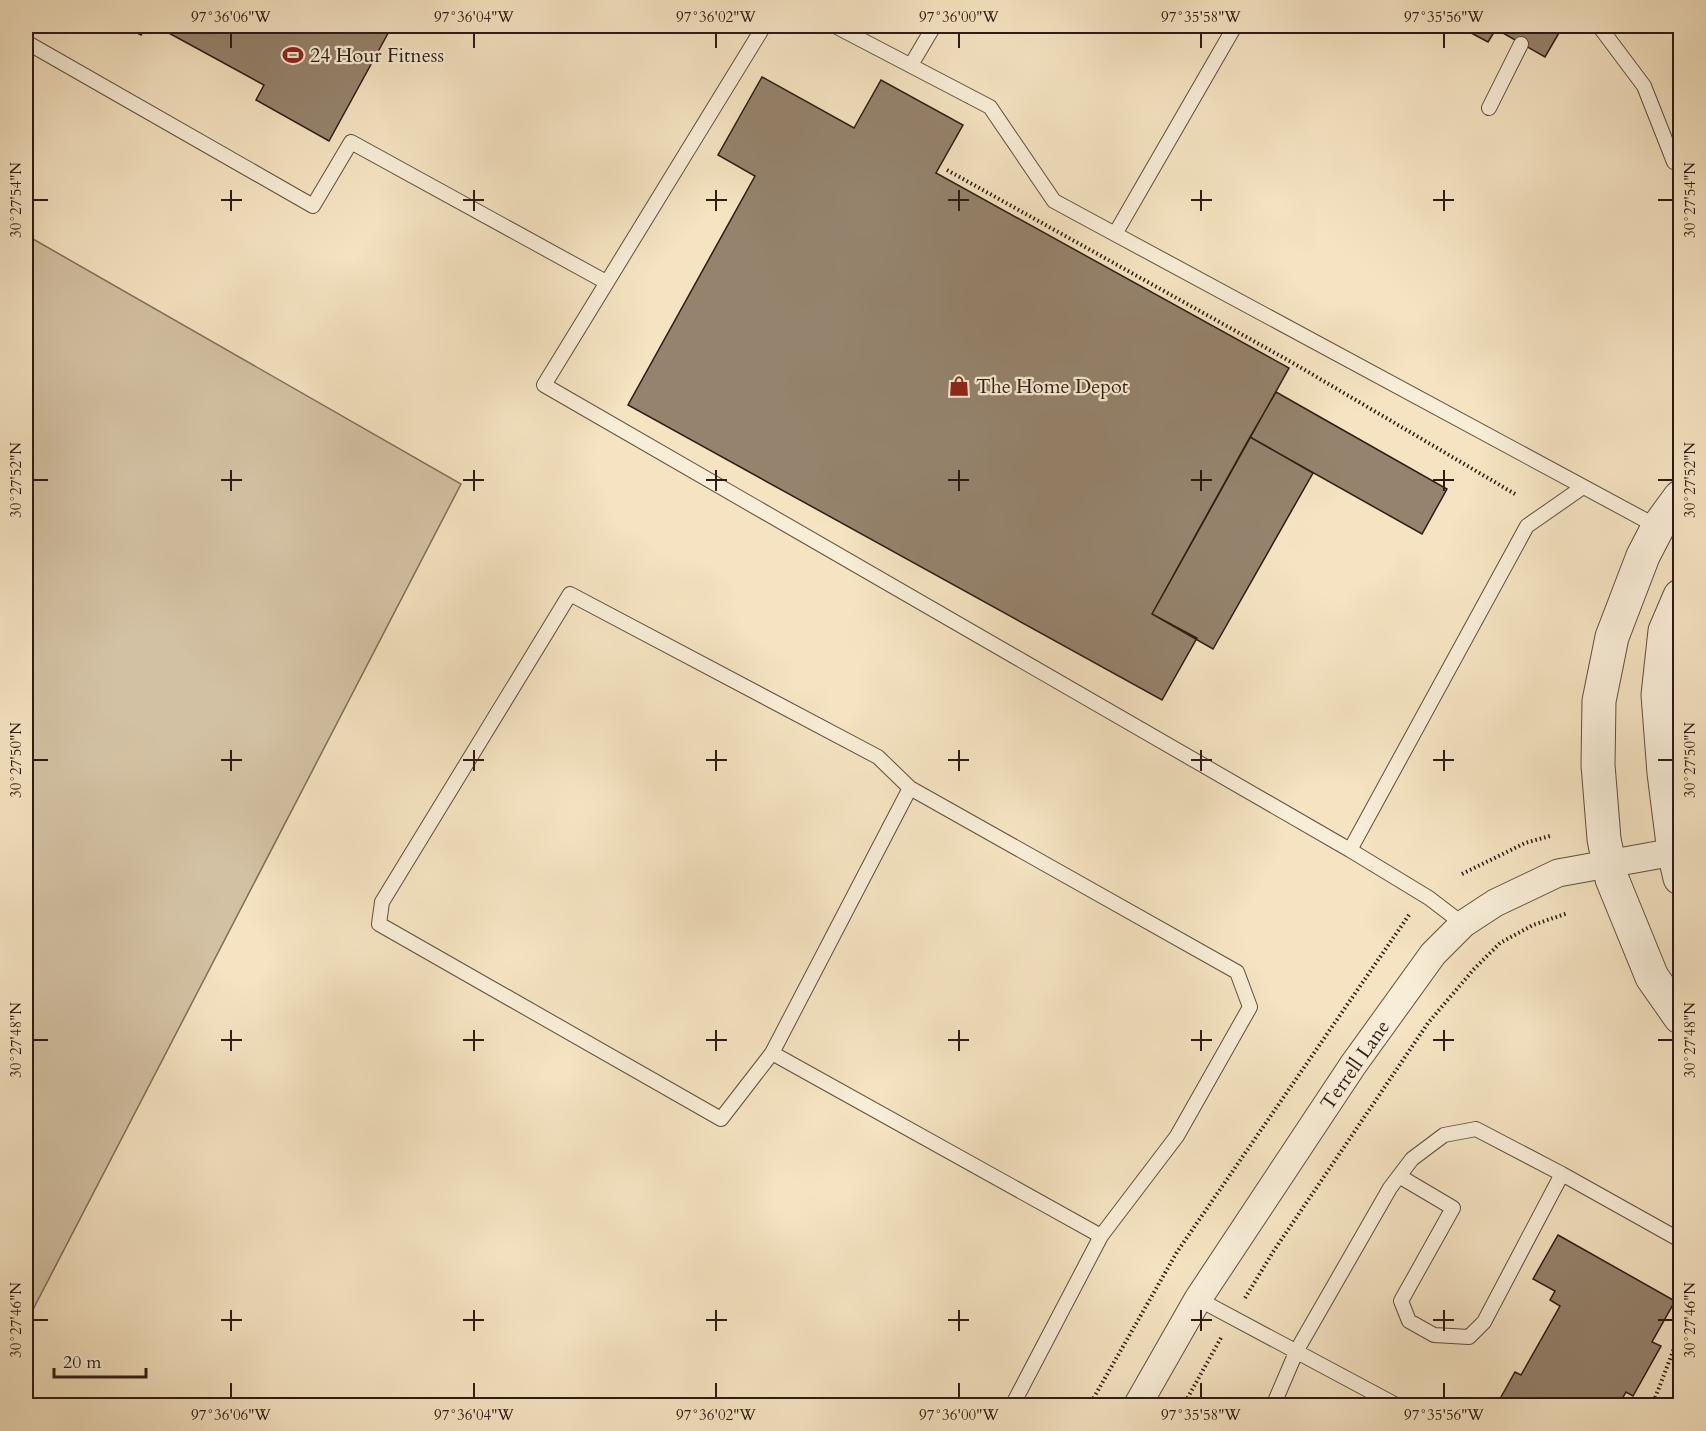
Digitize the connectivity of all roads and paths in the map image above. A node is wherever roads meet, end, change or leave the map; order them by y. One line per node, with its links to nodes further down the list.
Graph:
1 (764, 26): 13 (lane)
2 (836, 26): 8 (lane)
3 (934, 26): 8 (lane)
4 (1235, 26): 12 (lane)
5 (1599, 26): 10 (lane)
6 (26, 42): 13 (lane)
7 (1521, 44): 9 (lane)
8 (911, 66): 12 (lane)
9 (1489, 108)
10 (1680, 161)
11 (947, 170): 15 (path)
12 (1115, 234): 14 (lane)
13 (606, 282): 21 (lane)
14 (1583, 487): 17 (lane); 21 (lane)
15 (1515, 494)
16 (1680, 497): 17 (street)
17 (1669, 533): 22 (street)
18 (1680, 596): 23 (street)
19 (910, 788): 29 (lane); 29 (lane); 32 (lane)
20 (1550, 836): 24 (path)
21 (1350, 850): 27 (lane)
22 (1609, 864): 23 (street, Terrell Lane); 27 (street, Terrell Lane); 28 (street)
23 (1677, 865)
24 (1462, 874)
25 (1568, 913): 35 (path)
26 (1409, 915): 40 (path)
27 (1463, 924): 34 (street, Terrell Lane)
28 (1680, 1017)
29 (772, 1053): 32 (lane)
30 (1562, 1174): 31 (lane); 31 (lane); 33 (lane)
31 (1399, 1176): 37 (lane)
32 (1101, 1236): 39 (lane)
33 (1680, 1240)
34 (1198, 1299): 35 (lane); 41 (street, Terrell Lane)
35 (1232, 1318): 37 (lane); 38 (path)
36 (1680, 1333): 46 (path)
37 (1298, 1350): 44 (lane); 45 (lane)
38 (1186, 1400): 42 (path); 43 (path)
39 (1012, 1406)
40 (1089, 1406)
41 (1137, 1406)
42 (1183, 1406)
43 (1196, 1406)
44 (1273, 1406)
45 (1398, 1406)
46 (1652, 1406)

